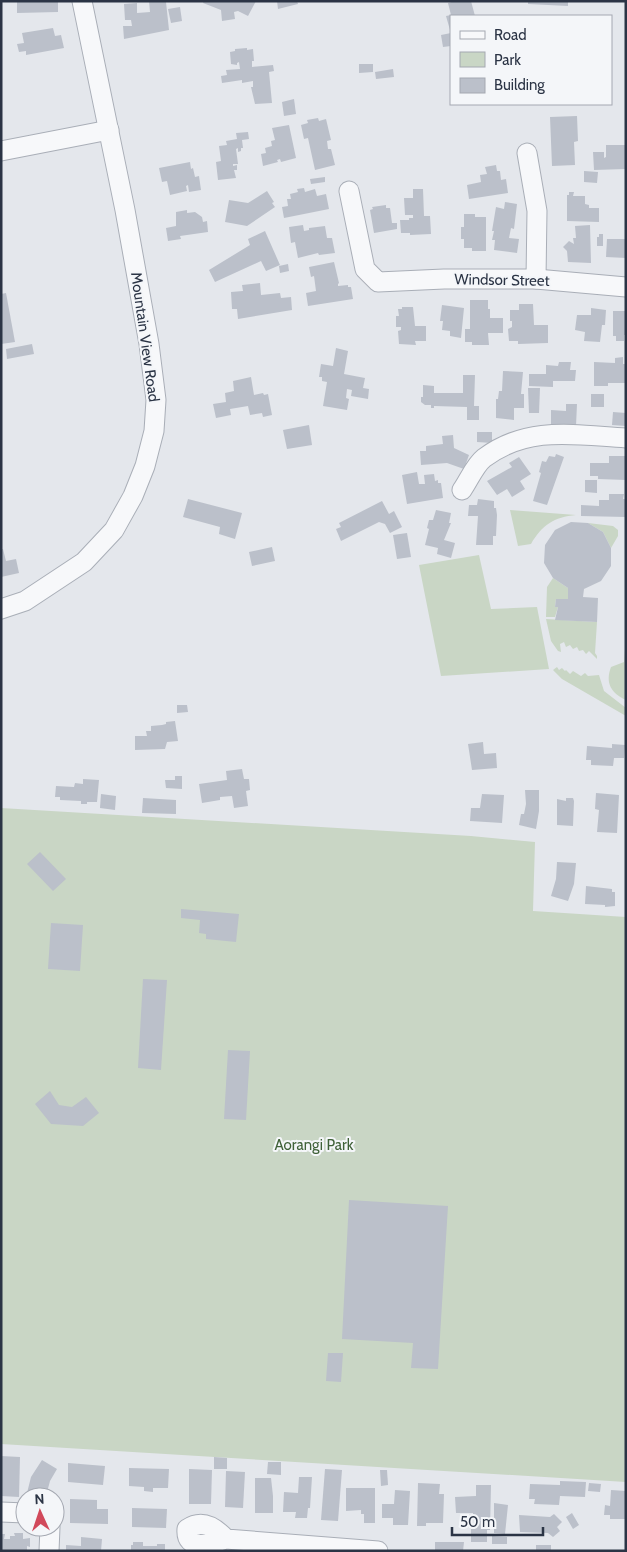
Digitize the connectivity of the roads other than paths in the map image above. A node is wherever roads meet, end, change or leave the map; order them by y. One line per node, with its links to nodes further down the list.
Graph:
1 (82, 1): 2 (street, Mountain View Road)
2 (109, 130): 3 (street); 10 (street, Mountain View Road)
3 (1, 150)
4 (527, 154): 6 (street)
5 (349, 191): 6 (street, Windsor Street)
6 (536, 279): 7 (street, Windsor Street)
7 (626, 287)
8 (626, 438): 9 (street)
9 (462, 490)
10 (1, 609)
11 (1, 1512): 12 (street)
12 (15, 1513)
13 (50, 1537): 15 (street)
14 (226, 1539): 16 (street)
15 (49, 1551)
16 (378, 1551)

